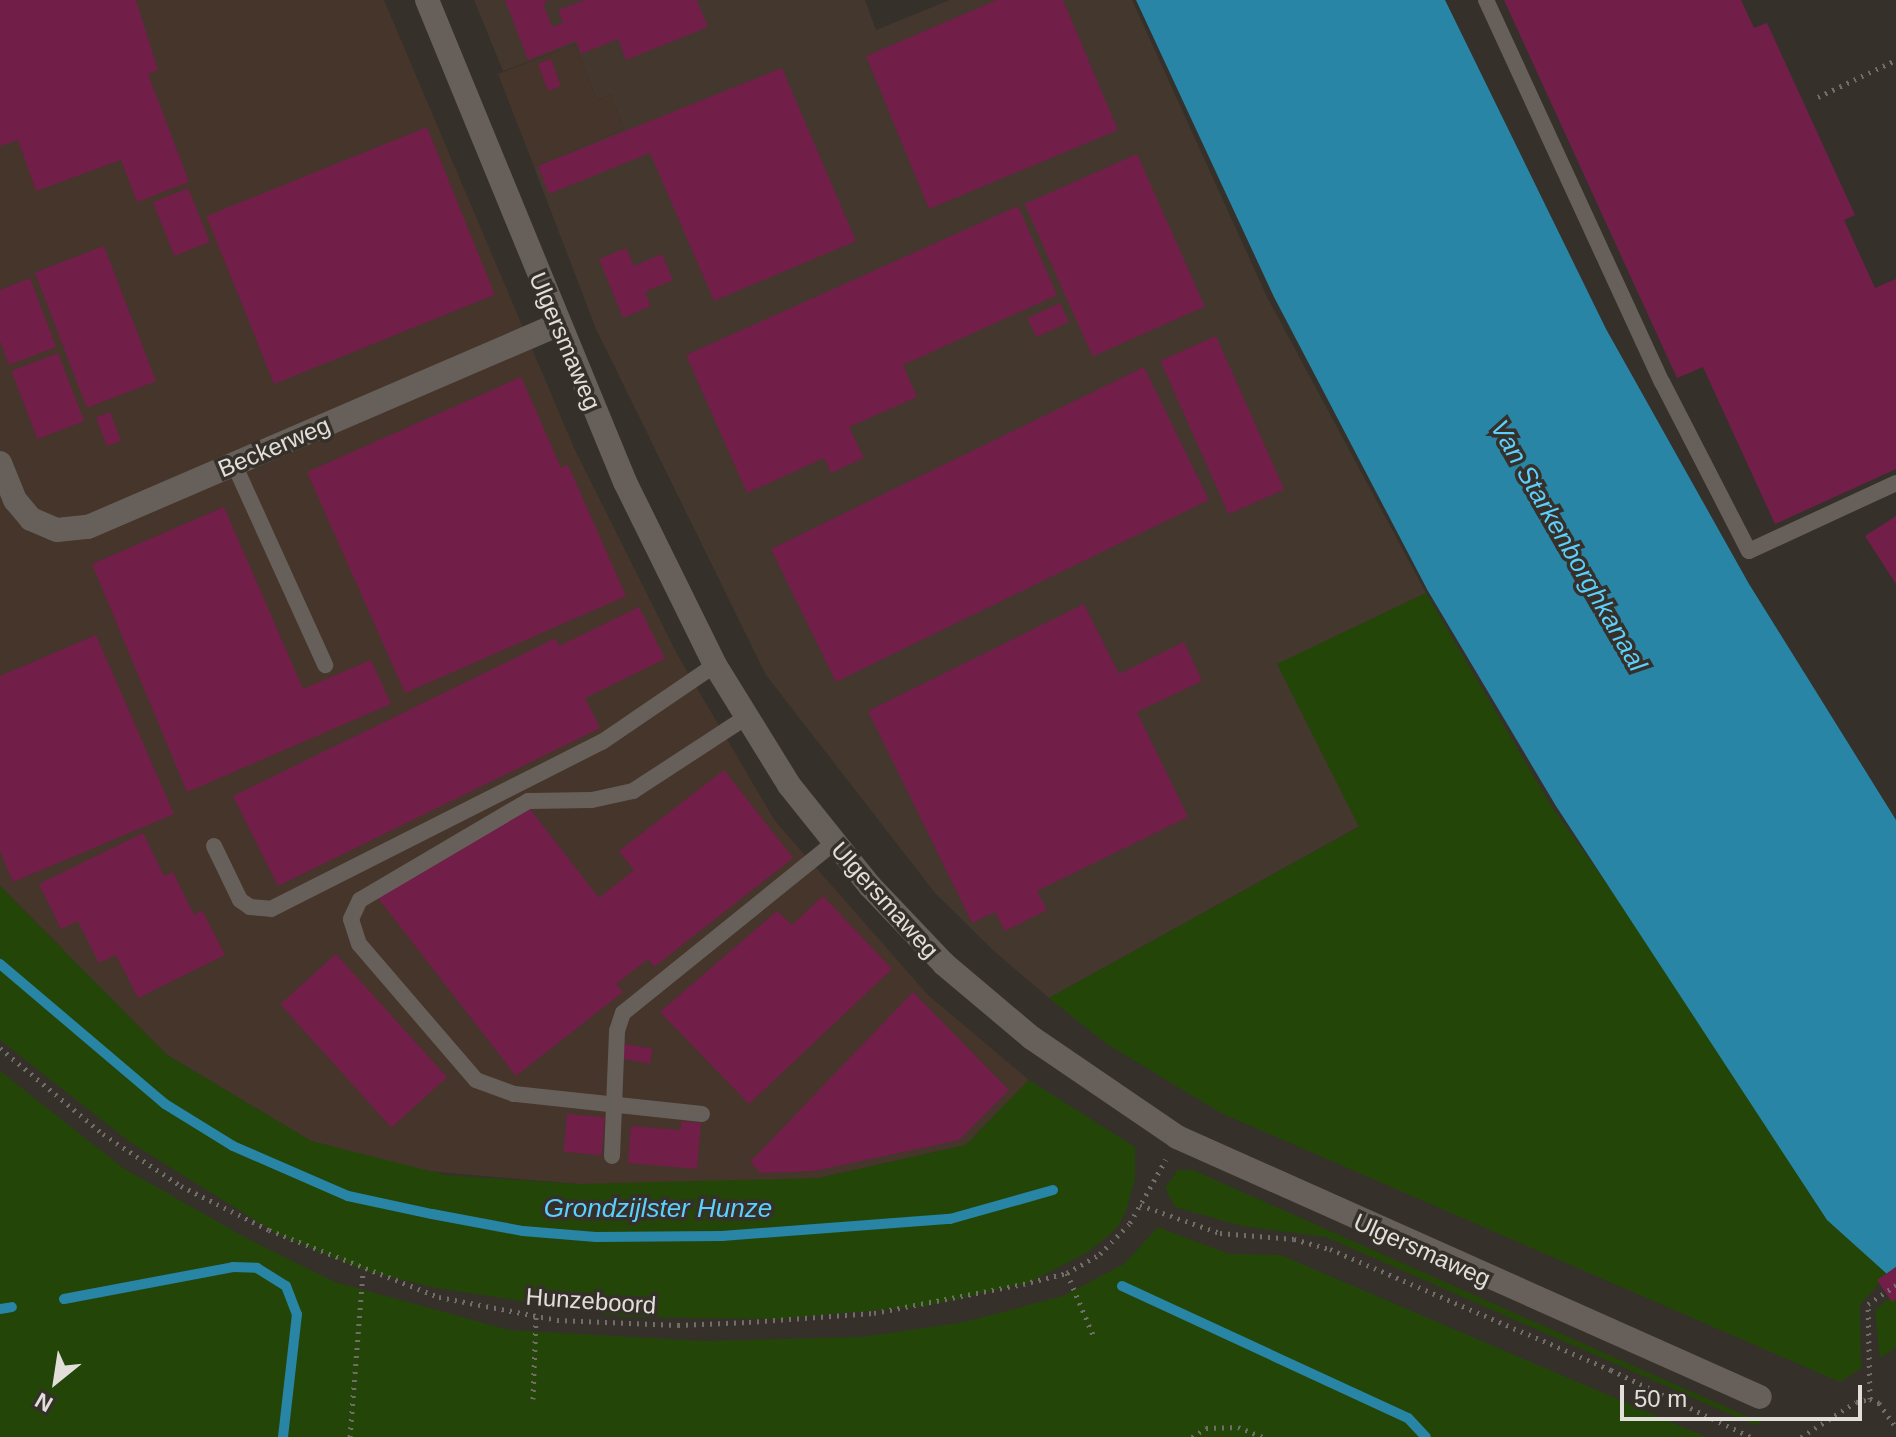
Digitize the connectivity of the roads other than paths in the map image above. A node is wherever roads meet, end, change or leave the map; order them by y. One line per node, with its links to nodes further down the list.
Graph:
1 (427, 0): 3 (street, Ulgersmaweg)
2 (1486, 0): 6 (lane)
3 (557, 325): 4 (street, Beckerweg); 8 (street, Ulgersmaweg)
4 (234, 464): 5 (street, Beckerweg); 7 (lane)
5 (2, 475)
6 (1896, 483)
7 (325, 665)
8 (715, 665): 9 (street, Ulgersmaweg); 11 (lane)
9 (745, 718): 10 (street, Ulgersmaweg); 12 (lane)
10 (834, 843): 12 (lane); 15 (street, Ulgersmaweg)
11 (214, 846)
12 (614, 1105): 13 (lane); 14 (lane)
13 (702, 1114)
14 (612, 1156)
15 (1760, 1397)

